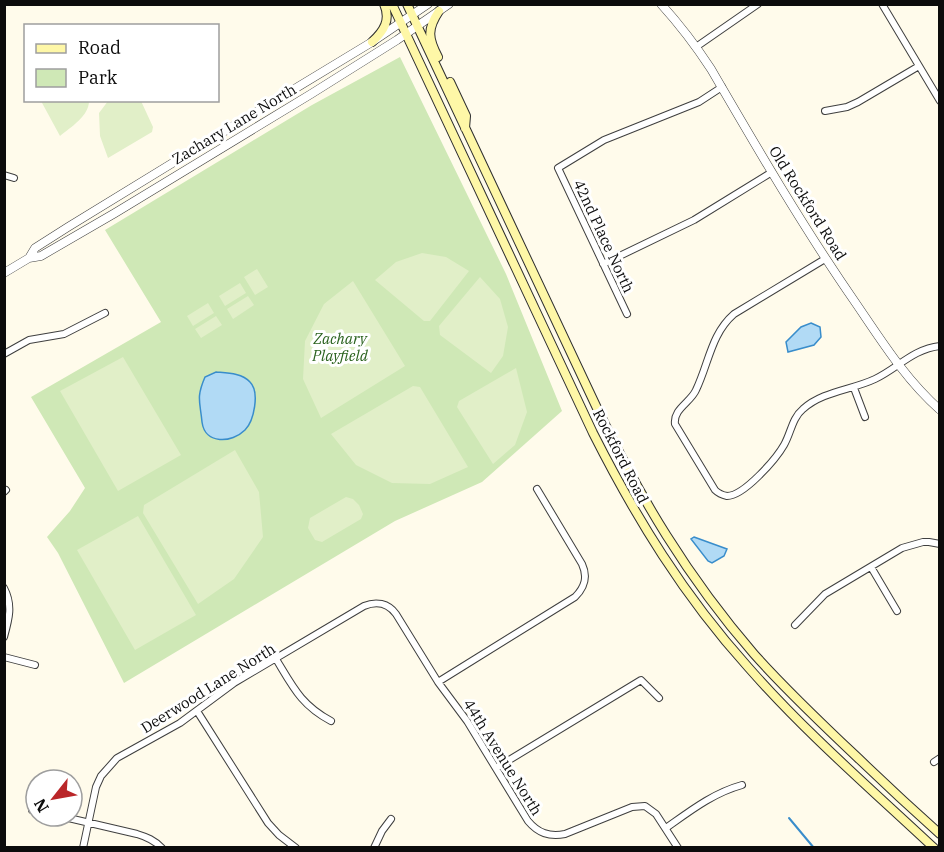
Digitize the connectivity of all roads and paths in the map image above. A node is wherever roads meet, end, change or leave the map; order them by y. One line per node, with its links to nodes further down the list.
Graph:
1 (384, 4): 14 (main road)
2 (392, 4): 11 (main road, Rockford Road)
3 (407, 4): 10 (main road, Rockford Road)
4 (428, 4): 10 (street, Zachary Lane North)
5 (449, 4): 9 (street, Zachary Lane North)
6 (661, 4): 15 (street, Old Rockford Road)
7 (758, 4): 15 (street)
8 (882, 4): 16 (street)
9 (439, 11): 12 (street, Zachary Lane North); 20 (main road)
10 (412, 15): 11 (street, Zachary Lane North); 12 (main road, Rockford Road)
11 (400, 23): 13 (main road, Rockford Road); 14 (street, Zachary Lane North)
12 (417, 26): 13 (street, Zachary Lane North); 20 (main road, Rockford Road)
13 (405, 34): 24 (street, Zachary Lane North); 63 (main road, Rockford Road)
14 (372, 42): 24 (street, Zachary Lane North)
15 (696, 47): 17 (street, Old Rockford Road)
16 (919, 66): 18 (street); 19 (street)
17 (722, 87): 21 (street, Old Rockford Road); 26 (street, 42nd Place North)
18 (939, 100)
19 (825, 111)
20 (465, 129): 57 (main road, Rockford Road)
21 (772, 172): 25 (street, Old Rockford Road); 26 (street)
22 (4, 175): 23 (street)
23 (14, 178)
24 (28, 258): 27 (street, Zachary Lane North)
25 (825, 259): 32 (street, Old Rockford Road); 33 (street)
26 (603, 264): 29 (street, 42nd Place North)
27 (4, 273)
28 (105, 314): 31 (street)
29 (627, 314)
30 (939, 346): 32 (street)
31 (4, 354)
32 (898, 364): 33 (street); 34 (street, Old Rockford Road)
33 (854, 388): 35 (street)
34 (939, 410)
35 (865, 417)
36 (537, 489): 47 (street)
37 (939, 544): 38 (street)
38 (871, 567): 40 (street); 42 (street)
39 (4, 588): 43 (street)
40 (897, 611)
41 (396, 614): 45 (street, Deerwood Lane North); 47 (street, 44th Avenue North)
42 (795, 625)
43 (4, 637)
44 (4, 657): 46 (street)
45 (276, 659): 49 (street, Deerwood Lane North); 50 (street)
46 (35, 665)
47 (438, 682): 51 (street, 44th Avenue North)
48 (659, 698): 51 (street)
49 (197, 711): 55 (street, Deerwood Lane North); 60 (street)
50 (331, 721)
51 (496, 768): 56 (street, 44th Avenue North)
52 (742, 785): 56 (street)
53 (391, 819): 61 (street)
54 (84, 821): 55 (street)
55 (89, 822): 58 (street, Deerwood Lane North); 59 (street)
56 (666, 828): 62 (street, 44th Avenue North)
57 (939, 834)
58 (83, 848)
59 (162, 848)
60 (296, 848)
61 (374, 848)
62 (678, 848)
63 (934, 848)

